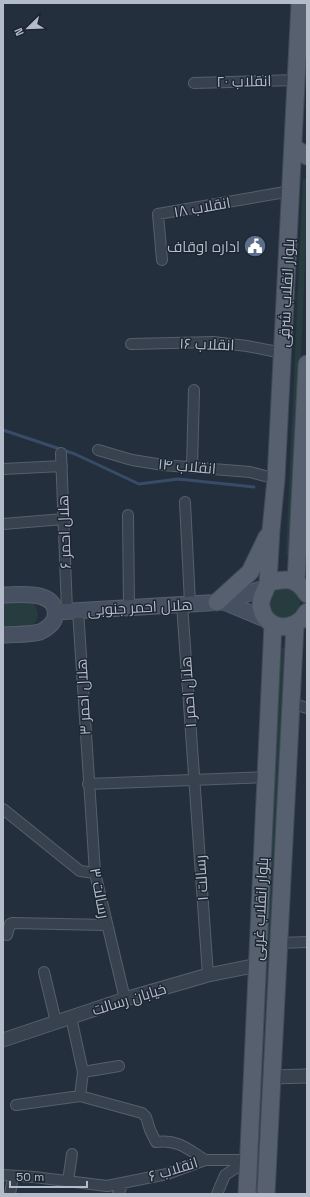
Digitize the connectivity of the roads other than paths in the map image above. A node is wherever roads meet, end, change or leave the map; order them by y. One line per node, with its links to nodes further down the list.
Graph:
1 (300, 3): 2 (main road, بلوار انقلاب شرقی)
2 (295, 80): 3 (street, انقلاب ۲۰); 4 (main road, بلوار انقلاب شرقی)
3 (194, 83)
4 (300, 152): 6 (main road, بلوار انقلاب شرقی)
5 (307, 172): 6 (main road)
6 (291, 186): 7 (street, انقلاب ۱۸); 9 (main road, بلوار انقلاب شرقی)
7 (162, 260)
8 (131, 344): 9 (street, انقلاب ۱۶)
9 (283, 353): 18 (main road, بلوار انقلاب شرقی)
10 (307, 364): 17 (main road, بلوار انقلاب شرقی)
11 (194, 390): 15 (street)
12 (98, 450): 15 (street, انقلاب ۱۴)
13 (61, 453): 14 (street, هلال احمر ۶)
14 (62, 466): 16 (street); 21 (street, هلال احمر ۶)
15 (192, 467): 18 (street, انقلاب ۱۴)
16 (3, 469)
17 (304, 471): 25 (main road, بلوار انقلاب شرقی)
18 (276, 478): 23 (main road, بلوار انقلاب شرقی)
19 (185, 502): 28 (street, هلال احمر ۱)
20 (128, 515): 29 (street)
21 (64, 519): 22 (street); 30 (street, هلال احمر ۶)
22 (3, 524)
23 (271, 530): 24 (main road, بلوار انقلاب شرقی); 27 (main road)
24 (267, 585): 25 (main road); 27 (main road, هلال احمر جنوبی); 32 (main road, بلوار انقلاب شرقی)
25 (303, 587)
26 (3, 595): 30 (main road)
27 (221, 602): 28 (main road, هلال احمر جنوبی); 32 (main road, هلال احمر جنوبی)
28 (186, 604): 29 (main road, هلال احمر جنوبی); 37 (street, هلال احمر ۱)
29 (129, 607): 30 (main road, هلال احمر جنوبی)
30 (67, 611): 33 (main road); 38 (street, هلال احمر ۳)
31 (303, 617): 32 (main road); 34 (main road, بلوار انقلاب غربی)
32 (270, 622): 36 (main road, بلوار انقلاب غربی)
33 (3, 635)
34 (291, 703): 35 (street); 44 (main road, بلوار انقلاب غربی)
35 (307, 708)
36 (266, 777): 37 (street); 45 (main road, بلوار انقلاب غربی)
37 (194, 780): 38 (street); 47 (street, رسالت ۱)
38 (88, 784): 40 (street, رسالت ۳)
39 (3, 809): 40 (street)
40 (95, 873): 41 (street, رسالت ۳)
41 (107, 925): 42 (street); 48 (street, رسالت ۳)
42 (7, 935)
43 (307, 942): 44 (street)
44 (279, 943): 55 (main road, بلوار انقلاب غربی)
45 (258, 965): 47 (street, خیابان رسالت); 60 (main road, بلوار انقلاب غربی)
46 (44, 972): 50 (street)
47 (208, 976): 48 (street, خیابان رسالت)
48 (125, 999): 49 (street, خیابان رسالت)
49 (71, 1017): 50 (street, خیابان رسالت); 53 (street)
50 (56, 1022): 51 (street, خیابان رسالت)
51 (3, 1040)
52 (119, 1066): 53 (street)
53 (83, 1072): 56 (street)
54 (307, 1076): 55 (street)
55 (272, 1077): 68 (main road, بلوار انقلاب غربی)
56 (80, 1096): 57 (street); 59 (street)
57 (16, 1105)
58 (72, 1154): 62 (street)
59 (205, 1160): 60 (street, انقلاب ۶); 63 (street, انقلاب ۶)
60 (249, 1160): 66 (street); 67 (main road, بلوار انقلاب غربی)
61 (8, 1176): 62 (street, انقلاب ۶); 64 (street)
62 (68, 1181): 63 (street, انقلاب ۶)
63 (123, 1183): 65 (street)
64 (10, 1194)
65 (118, 1194)
66 (217, 1194)
67 (247, 1194)
68 (266, 1194)

